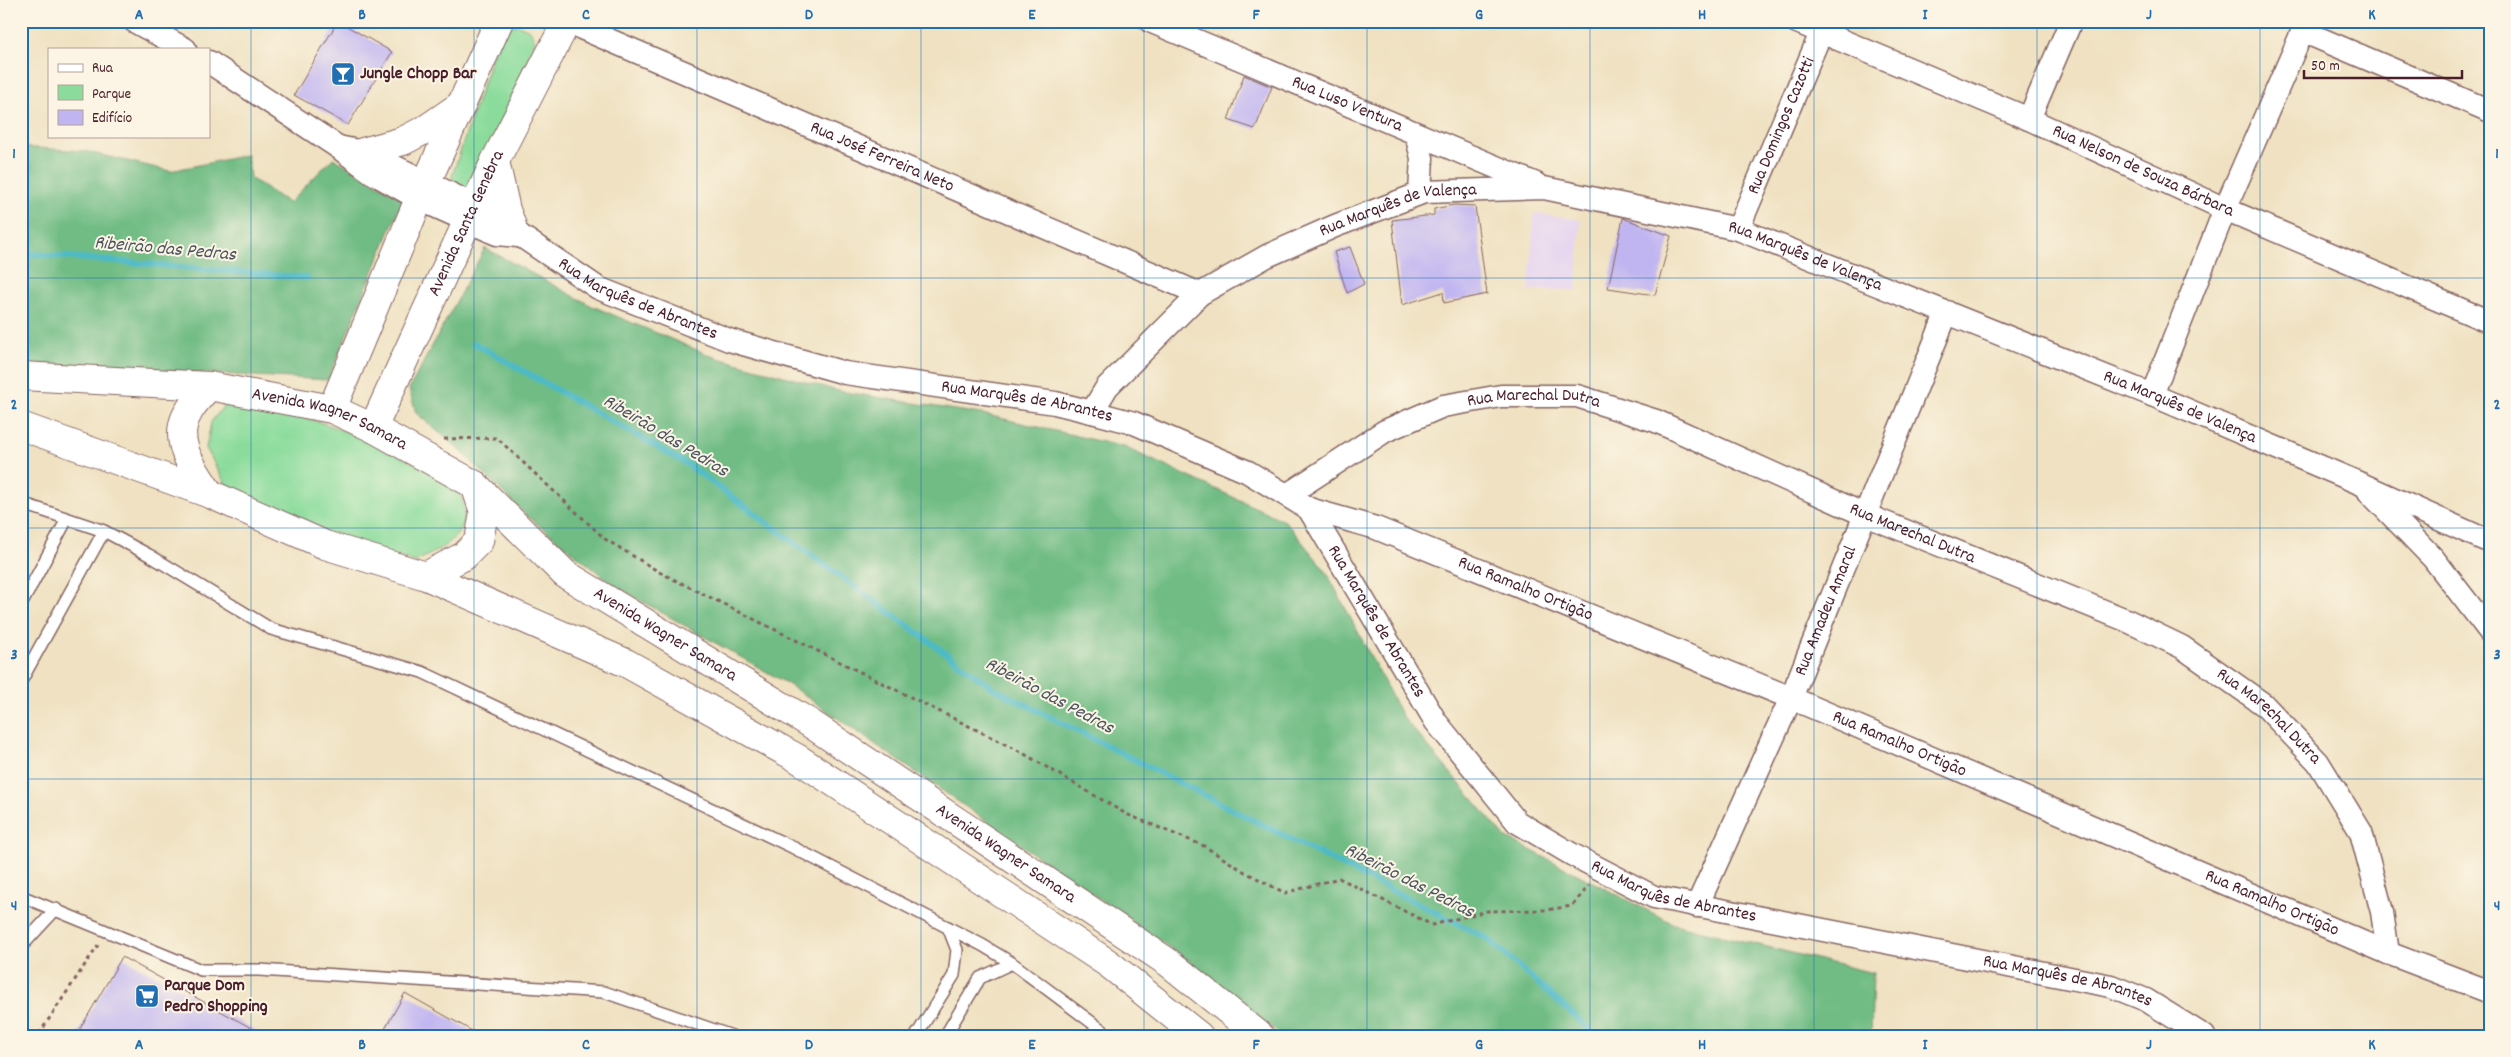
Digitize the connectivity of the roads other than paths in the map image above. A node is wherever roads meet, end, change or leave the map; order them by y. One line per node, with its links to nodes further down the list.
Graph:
1 (134, 21): 9 (street)
2 (500, 21): 11 (main road)
3 (566, 21): 16 (main road, Avenida Santa Genebra); 24 (street, Rua José Ferreira Neto)
4 (1150, 21): 14 (street, Rua Luso Ventura)
5 (1795, 21): 8 (street, Rua Nelson de Souza Bárbara)
6 (2071, 21): 13 (street)
7 (2304, 26): 12 (street); 20 (street)
8 (1824, 27): 13 (street, Rua Nelson de Souza Bárbara); 22 (street, Rua Domingos Cazotti)
9 (183, 48)
10 (210, 63): 15 (street, Rua Marquês de Abrantes)
11 (461, 105): 15 (main road); 18 (main road)
12 (2490, 111)
13 (2029, 119): 20 (street, Rua Nelson de Souza Bárbara)
14 (1416, 134): 17 (street, Rua Luso Ventura); 19 (street)
15 (350, 150): 18 (street, Rua Marquês de Abrantes)
16 (495, 161): 21 (main road, Avenida Santa Genebra); 23 (main road)
17 (1544, 188): 19 (street, Rua Marquês de Valença); 22 (street, Rua Marquês de Valença)
18 (423, 191): 21 (street, Rua Marquês de Abrantes); 30 (main road)
19 (1420, 193): 24 (street, Rua Marquês de Valença)
20 (2225, 209): 26 (street, Rua Nelson de Souza Bárbara); 29 (street)
21 (471, 212): 23 (street, Rua Marquês de Abrantes); 33 (main road, Avenida Santa Genebra)
22 (1738, 229): 25 (street, Rua Marquês de Valença)
23 (517, 231): 31 (street, Rua Marquês de Abrantes)
24 (1200, 294): 31 (street, Rua Marquês de Valença)
25 (1947, 312): 29 (street, Rua Marquês de Valença); 40 (street, Rua Amadeu Amaral)
26 (2490, 322)
27 (21, 376): 28 (main road, Avenida Wagner Samara)
28 (209, 386): 30 (main road, Avenida Wagner Samara); 36 (main road)
29 (2152, 394): 34 (street, Rua Marquês de Valença)
30 (332, 409): 33 (main road, Avenida Wagner Samara)
31 (1092, 412): 37 (street, Rua Marquês de Abrantes)
32 (21, 426): 36 (main road, Avenida Wagner Samara)
33 (373, 428): 35 (main road, Avenida Wagner Samara)
34 (2359, 483): 43 (street); 46 (street, Rua Marquês de Valença)
35 (474, 485): 44 (main road); 62 (main road, Avenida Wagner Samara)
36 (210, 494): 44 (main road, Avenida Wagner Samara)
37 (1286, 495): 39 (street, Rua Marquês de Abrantes); 40 (street, Rua Marechal Dutra)
38 (21, 504): 41 (lane)
39 (1309, 509): 48 (street, Rua Ramalho Ortigão); 50 (street, Rua Marquês de Abrantes)
40 (1864, 514): 48 (street, Rua Amadeu Amaral); 54 (street, Rua Marechal Dutra)
41 (67, 519): 42 (lane); 45 (lane)
42 (104, 531): 47 (lane); 52 (lane)
43 (2490, 542)
44 (426, 576): 61 (main road, Avenida Wagner Samara)
45 (21, 605)
46 (2490, 632)
47 (21, 681)
48 (1791, 698): 50 (street, Rua Amadeu Amaral); 54 (street, Rua Ramalho Ortigão)
49 (21, 896): 51 (lane)
50 (1697, 906): 63 (street, Rua Marquês de Abrantes)
51 (56, 909): 53 (lane); 57 (lane)
52 (948, 927): 55 (lane); 58 (lane)
53 (21, 947)
54 (2388, 953): 56 (street, Rua Ramalho Ortigão)
55 (1012, 963): 59 (lane); 60 (lane)
56 (2489, 991)
57 (732, 1036)
58 (916, 1036)
59 (945, 1036)
60 (1110, 1036)
61 (1198, 1036)
62 (1260, 1036)
63 (2204, 1036)

